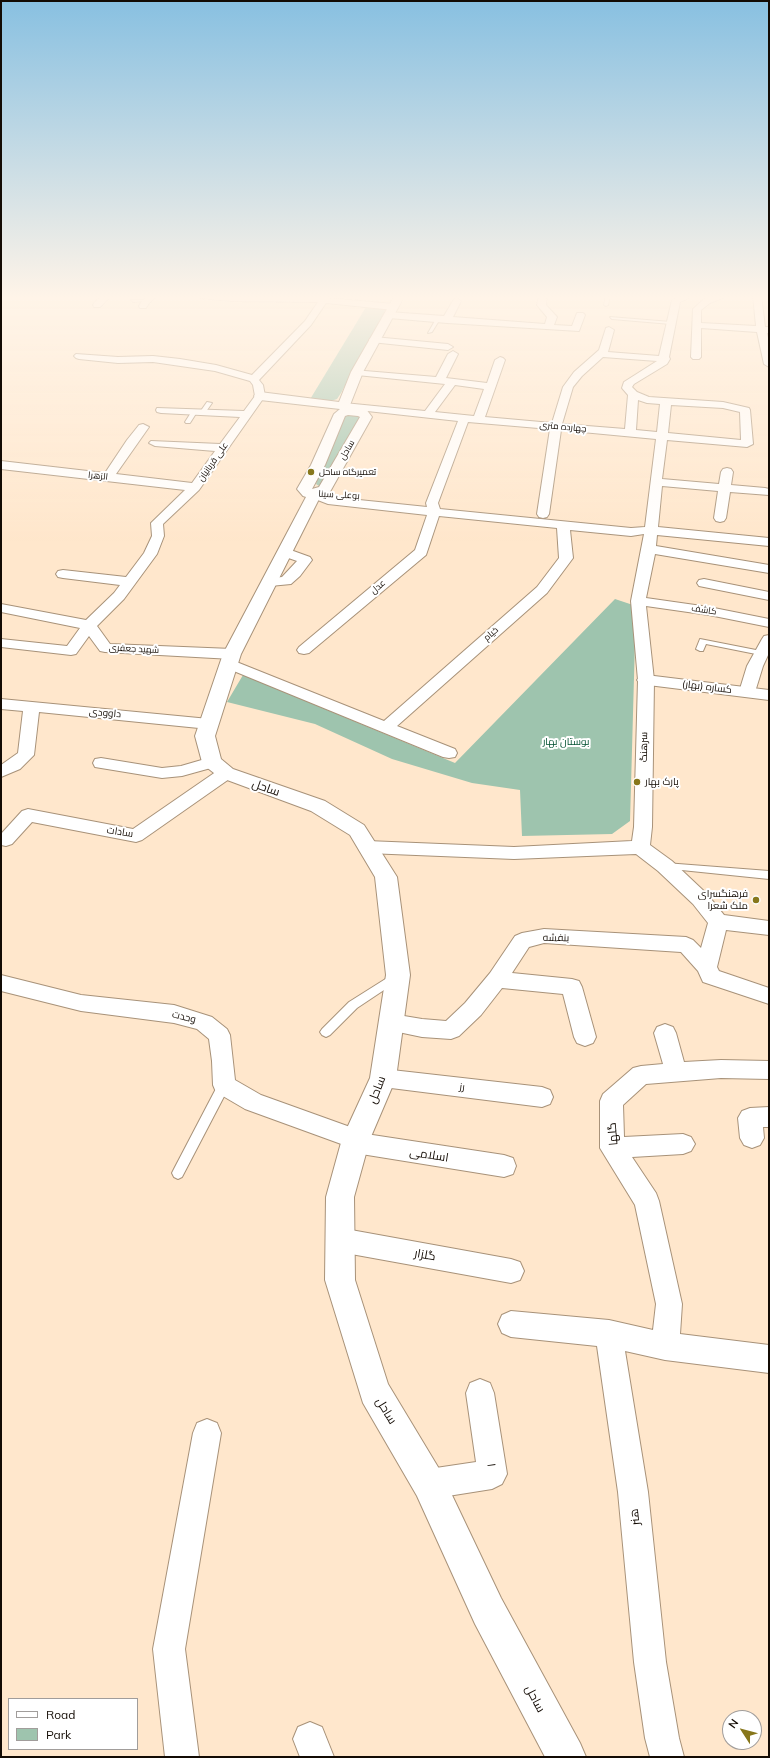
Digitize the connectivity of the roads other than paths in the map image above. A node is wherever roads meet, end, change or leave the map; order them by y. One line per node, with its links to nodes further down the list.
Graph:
1 (247, 377): 8 (street)
2 (355, 377): 15 (street, ساحل)
3 (403, 377): 9 (street)
4 (440, 377): 9 (street)
5 (493, 377): 11 (street)
6 (576, 377): 23 (street)
7 (637, 377): 12 (street)
8 (254, 379): 13 (street)
9 (439, 381): 10 (street)
10 (452, 382): 11 (street); 19 (street)
11 (490, 386): 21 (street)
12 (633, 394): 14 (street); 25 (street)
13 (260, 396): 15 (street, چهارده متری); 18 (street, علی قربانیان)
14 (666, 401): 26 (street, سرهنگ); 26 (street, چهارده متری)
15 (347, 408): 19 (street, چهارده متری); 36 (street, ساحل); 36 (street, ساحل)
16 (202, 409): 17 (street); 18 (street); 22 (lane)
17 (161, 410)
18 (247, 414): 28 (street, علی قربانیان)
19 (428, 414): 20 (street, چهارده متری)
20 (464, 418): 21 (street, چهارده متری); 37 (street, عدل)
21 (478, 420): 23 (street, چهارده متری)
22 (188, 422)
23 (556, 426): 25 (street, چهارده متری); 38 (street)
24 (143, 427): 31 (street)
25 (630, 433): 26 (street, چهارده متری)
26 (661, 442): 32 (street, سرهنگ)
27 (155, 443): 28 (street)
28 (223, 448): 33 (street, علی قربانیان)
29 (1, 465): 31 (street, الزهرا)
30 (727, 472): 34 (street)
31 (108, 477): 33 (street, الزهرا)
32 (656, 482): 34 (street); 41 (street, سرهنگ)
33 (196, 487): 46 (street, علی قربانیان)
34 (724, 489): 35 (street); 39 (street)
35 (764, 492)
36 (314, 494): 37 (street, بوعلی سینا); 58 (street, ساحل)
37 (433, 507): 38 (street, بوعلی سینا); 40 (street, بوعلی سینا); 56 (street, عدل)
38 (543, 514): 41 (street, بوعلی سینا)
39 (720, 518)
40 (563, 525): 41 (street, بوعلی سینا); 65 (street, خیام)
41 (650, 530): 42 (street, بوعلی سینا); 43 (street, سرهنگ)
42 (769, 542)
43 (649, 549): 44 (street); 49 (street, سرهنگ)
44 (769, 569)
45 (63, 574): 46 (street)
46 (129, 582): 52 (street, علی قربانیان)
47 (704, 583): 48 (street)
48 (769, 596)
49 (638, 601): 51 (street, کاشف); 59 (street, سرهنگ)
50 (1, 608): 52 (street)
51 (769, 623)
52 (89, 625): 54 (street, علی قربانیان); 58 (street, شهید جعفری)
53 (769, 639): 57 (street)
54 (1, 643)
55 (700, 649): 57 (lane)
56 (304, 650)
57 (761, 653): 60 (street)
58 (230, 659): 64 (street, ساحل); 65 (street)
59 (646, 680): 60 (street, کساره (بهار)); 72 (street, سرهنگ)
60 (747, 692): 61 (street, کساره (بهار))
61 (769, 695)
62 (1, 704): 63 (street, داوودی)
63 (32, 707): 64 (street, داوودی); 69 (street)
64 (209, 724): 68 (street, ساحل)
65 (386, 727): 66 (street)
66 (449, 753)
67 (102, 763): 68 (street)
68 (219, 767): 70 (street, سادات); 71 (street, ساحل)
69 (1, 772)
70 (6, 840)
71 (368, 847): 72 (street); 78 (street, ساحل)
72 (640, 847): 73 (street)
73 (665, 866): 74 (lane); 75 (street)
74 (769, 875)
75 (718, 922): 76 (street); 77 (street)
76 (769, 928)
77 (707, 967): 79 (street, بنفشه); 81 (street, بنفشه)
78 (398, 975): 82 (street, ساحل); 83 (lane)
79 (497, 979): 82 (street, بنفشه); 85 (street)
80 (1, 983): 89 (street, وحدت)
81 (769, 996)
82 (392, 1023): 88 (street, ساحل)
83 (326, 1032)
84 (665, 1033): 87 (street)
85 (585, 1036)
86 (769, 1070): 87 (street, گلها)
87 (676, 1072): 95 (street, گلها)
88 (383, 1078): 90 (street, رز); 93 (street, ساحل)
89 (224, 1085): 93 (street); 97 (lane)
90 (542, 1097)
91 (769, 1117): 92 (street)
92 (752, 1138)
93 (356, 1141): 96 (street, اسلامی); 98 (street, ساحل)
94 (682, 1144): 95 (street)
95 (612, 1148): 102 (street, گلها)
96 (504, 1166)
97 (178, 1173)
98 (340, 1240): 99 (street, گلزار); 106 (street, ساحل)
99 (511, 1271)
100 (511, 1324): 101 (street)
101 (609, 1334): 102 (street); 109 (street, هنر)
102 (665, 1346): 103 (street)
103 (769, 1359)
104 (480, 1394): 106 (street, ۱)
105 (207, 1433): 107 (street)
106 (429, 1484): 108 (street, ساحل)
107 (182, 1757)
108 (566, 1757)
109 (667, 1757)

